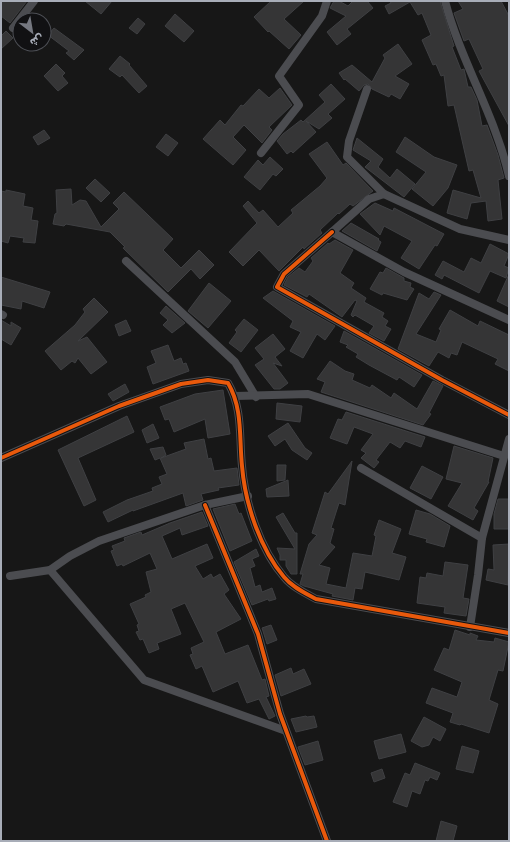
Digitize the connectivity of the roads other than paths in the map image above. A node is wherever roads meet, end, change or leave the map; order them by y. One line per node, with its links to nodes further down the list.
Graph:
1 (34, 1): 4 (street)
2 (327, 1): 6 (street)
3 (445, 1): 7 (street)
4 (25, 12)
5 (367, 89): 8 (street)
6 (261, 153)
7 (509, 176)
8 (384, 194): 9 (street); 10 (street)
9 (332, 232): 12 (street); 15 (street)
10 (509, 240)
11 (126, 261): 14 (street)
12 (509, 320)
13 (235, 396): 14 (street); 18 (street); 20 (street)
14 (256, 396): 17 (street)
15 (509, 414)
16 (509, 439): 17 (street)
17 (504, 456): 22 (street)
18 (1, 458)
19 (361, 468): 22 (street)
20 (248, 496): 21 (street); 25 (street)
21 (204, 504): 23 (street); 27 (street)
22 (482, 538): 25 (street)
23 (50, 570): 24 (street); 27 (street)
24 (10, 576)
25 (470, 627): 26 (street)
26 (509, 633)
27 (286, 731): 28 (street)
28 (327, 841)

